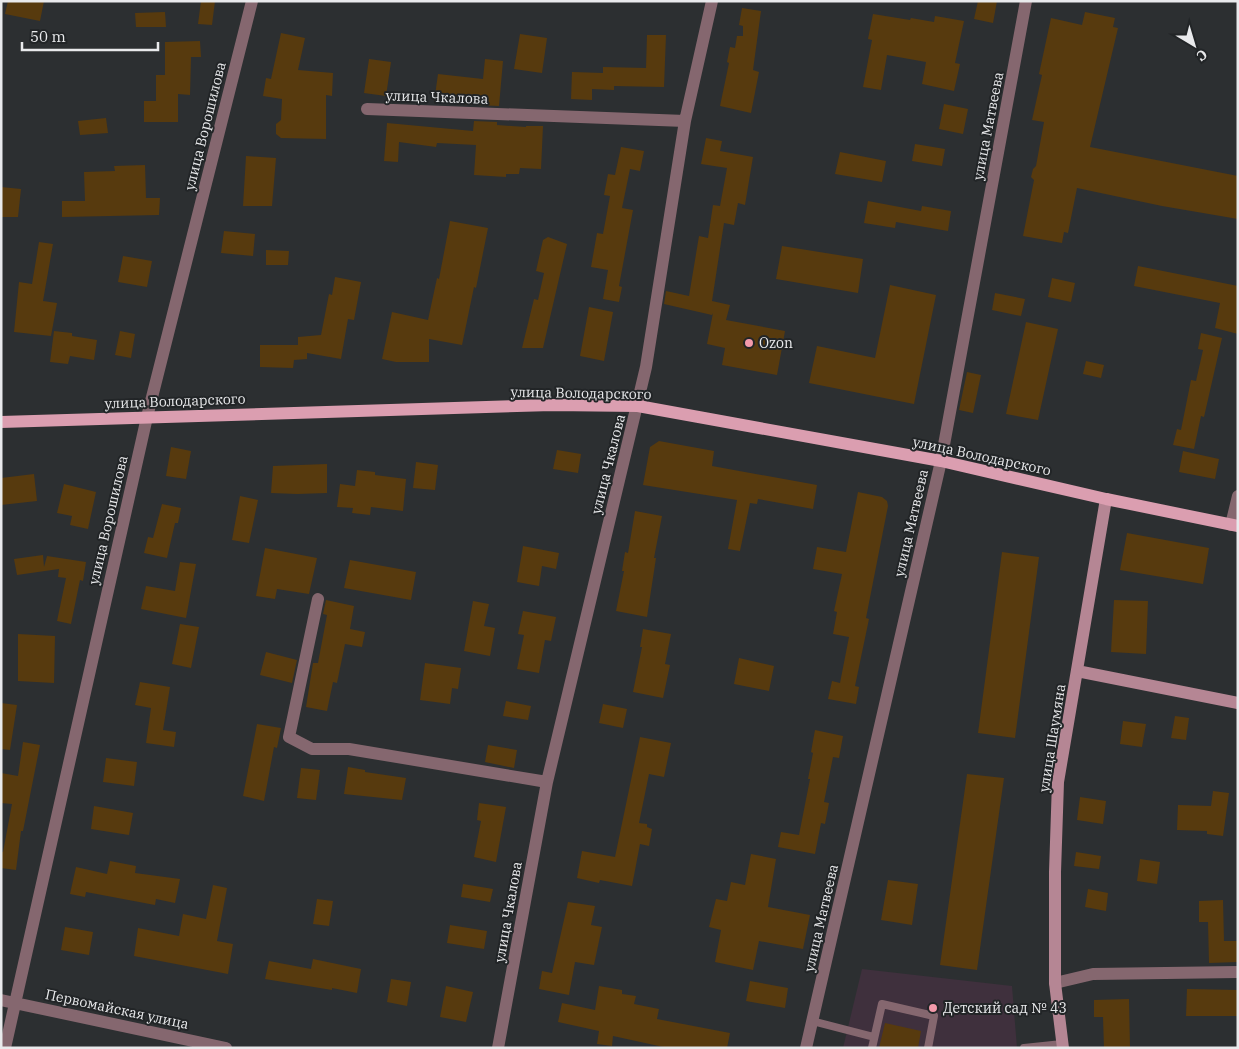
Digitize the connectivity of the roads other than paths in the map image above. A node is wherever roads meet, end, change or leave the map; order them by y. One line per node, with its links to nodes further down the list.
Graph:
1 (252, 1): 7 (street, улица Ворошилова)
2 (712, 1): 5 (street, улица Чкалова)
3 (1026, 1): 9 (street, улица Матвеева)
4 (367, 109): 5 (street, улица Чкалова)
5 (686, 121): 6 (street, улица Чкалова)
6 (638, 406): 7 (main road, улица Володарского); 9 (main road, улица Володарского); 16 (street, улица Чкалова)
7 (146, 417): 8 (main road, улица Володарского); 20 (street, улица Ворошилова)
8 (1, 422)
9 (941, 461): 11 (main road, улица Володарского); 21 (street, улица Матвеева)
10 (1238, 496): 12 (street)
11 (1106, 499): 12 (main road, улица Володарского); 14 (main road, улица Шаумяна)
12 (1234, 525)
13 (318, 599): 16 (street)
14 (1077, 671): 15 (main road); 18 (main road, улица Шаумяна)
15 (1238, 703)
16 (547, 782): 26 (street, улица Чкалова)
17 (1238, 972): 18 (street)
18 (1055, 984): 23 (main road, улица Шаумяна)
19 (1, 1000): 20 (street, Первомайская улица)
20 (16, 1003): 24 (street, улица Ворошилова); 25 (street, Первомайская улица)
21 (812, 1021): 22 (lane); 27 (street, улица Матвеева)
22 (874, 1037): 28 (lane); 29 (lane)
23 (1063, 1046): 30 (lane)
24 (5, 1048)
25 (226, 1048)
26 (498, 1048)
27 (806, 1048)
28 (872, 1048)
29 (928, 1048)
30 (1024, 1048)

